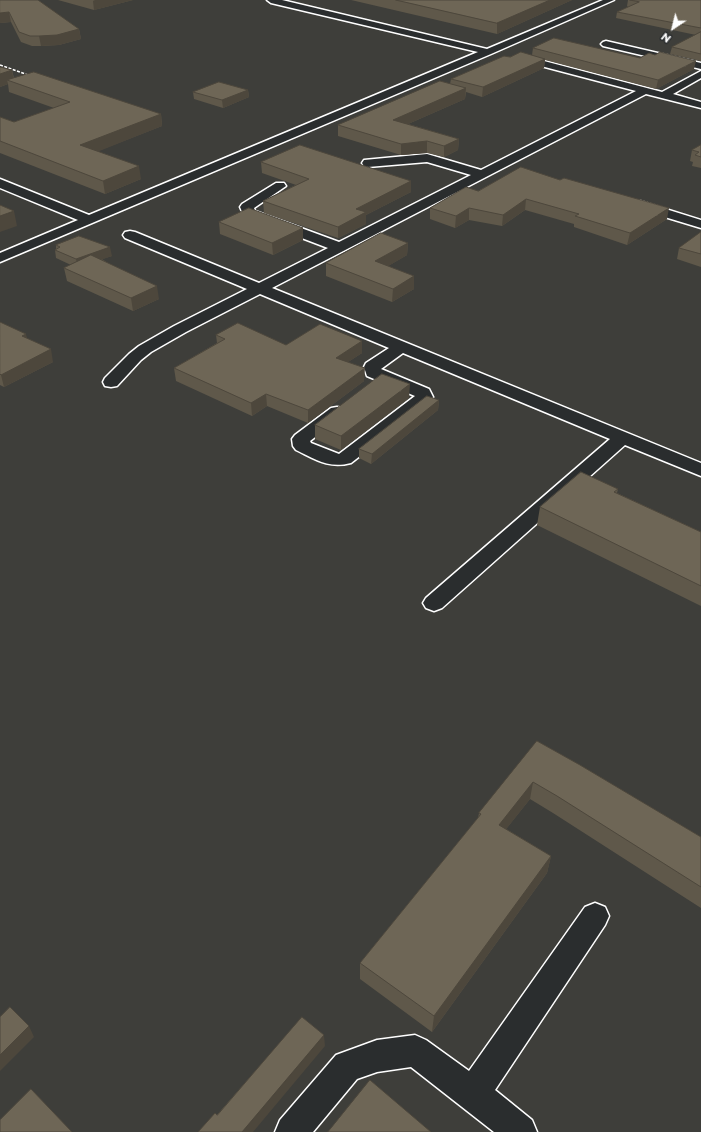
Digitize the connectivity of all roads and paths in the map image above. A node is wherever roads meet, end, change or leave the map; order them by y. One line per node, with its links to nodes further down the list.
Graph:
1 (271, 0): 4 (street)
2 (610, 0): 4 (street)
3 (606, 44): 6 (street)
4 (488, 52): 18 (street)
5 (525, 59): 8 (street)
6 (701, 66)
7 (701, 74): 9 (street)
8 (644, 91): 9 (street); 12 (street)
9 (662, 96): 10 (street)
10 (701, 105)
11 (368, 163): 14 (street)
12 (505, 163): 13 (street); 14 (street)
13 (520, 168)
14 (483, 174): 21 (street)
15 (0, 183): 18 (street)
16 (280, 186): 21 (street)
17 (626, 200): 19 (street)
18 (89, 220): 22 (street)
19 (701, 224)
20 (130, 235): 23 (street)
21 (339, 247): 23 (street)
22 (0, 258)
23 (258, 289): 24 (street); 25 (street)
24 (401, 347): 26 (street); 27 (street)
25 (111, 382)
26 (352, 401)
27 (622, 438): 28 (street); 29 (street)
28 (701, 470)
29 (434, 603)
30 (595, 916): 31 (street)
31 (473, 1094): 32 (street); 33 (street)
32 (292, 1132)
33 (520, 1132)

